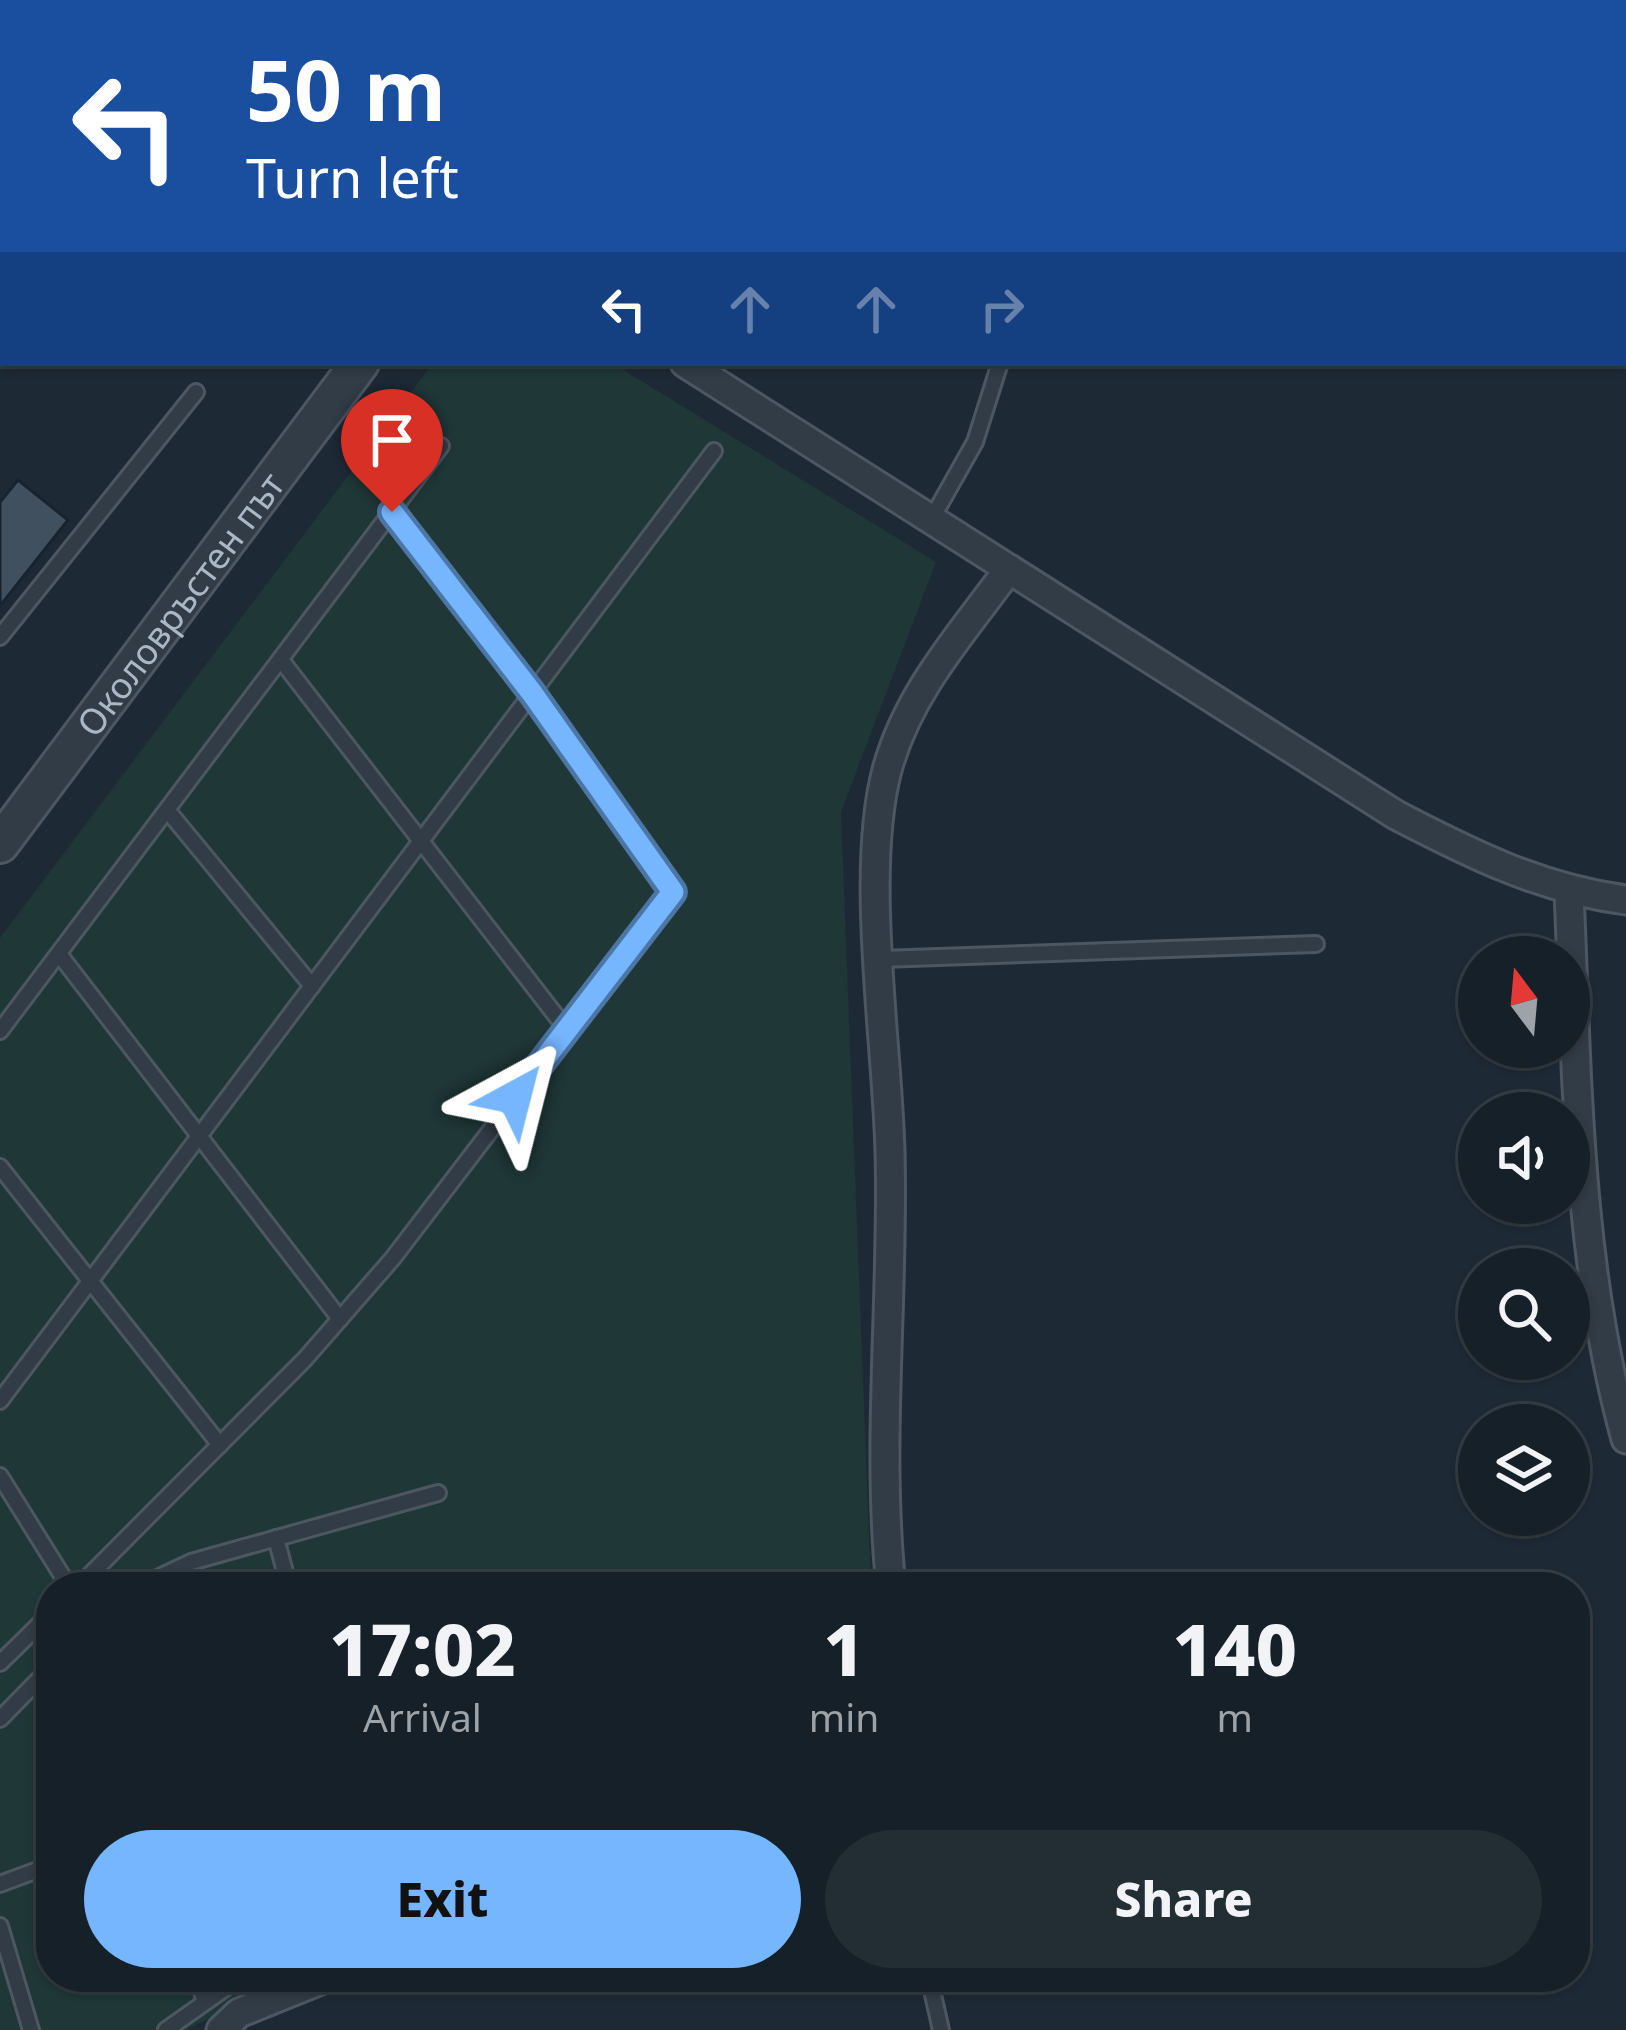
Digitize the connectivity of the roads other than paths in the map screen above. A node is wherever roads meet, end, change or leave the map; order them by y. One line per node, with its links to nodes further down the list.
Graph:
1 (358, 366): 15 (street, Околовръстен път)
2 (690, 366): 8 (street)
3 (999, 366): 8 (lane)
4 (196, 392): 10 (lane)
5 (441, 446): 7 (lane)
6 (714, 451): 12 (lane)
7 (392, 512): 11 (lane); 12 (lane)
8 (931, 520): 9 (street)
9 (1009, 569): 16 (street); 20 (street)
10 (0, 637)
11 (281, 660): 13 (lane); 14 (lane)
12 (532, 693): 14 (lane); 22 (lane)
13 (168, 811): 19 (lane); 21 (lane)
14 (421, 841): 21 (lane); 22 (lane)
15 (0, 844)
16 (1569, 892): 17 (street); 29 (street)
17 (1626, 900)
18 (1316, 944): 20 (lane)
19 (59, 954): 23 (lane); 24 (lane)
20 (881, 959): 38 (street)
21 (312, 986): 24 (lane)
22 (567, 1030): 27 (lane)
23 (0, 1031)
24 (199, 1136): 26 (lane); 27 (lane)
25 (0, 1167): 26 (lane)
26 (90, 1281): 28 (lane); 30 (lane)
27 (340, 1318): 30 (lane)
28 (0, 1401)
29 (1626, 1438)
30 (220, 1445): 35 (lane)
31 (0, 1476): 34 (lane)
32 (438, 1493): 33 (lane)
33 (276, 1538): 36 (lane); 37 (lane)
34 (60, 1572)
35 (92, 1572)
36 (170, 1572)
37 (286, 1572)
38 (890, 1572)
39 (36, 1628): 40 (lane)
40 (0, 1664)
41 (36, 1682): 42 (lane)
42 (0, 1719)
43 (36, 1871): 44 (lane)
44 (0, 1884)
45 (0, 1926): 51 (lane)
46 (202, 1992): 50 (lane)
47 (216, 1992): 50 (lane)
48 (291, 1992): 53 (street)
49 (932, 1992): 54 (lane)
50 (204, 1999): 52 (lane)
51 (32, 2030)
52 (166, 2030)
53 (221, 2030)
54 (941, 2030)

